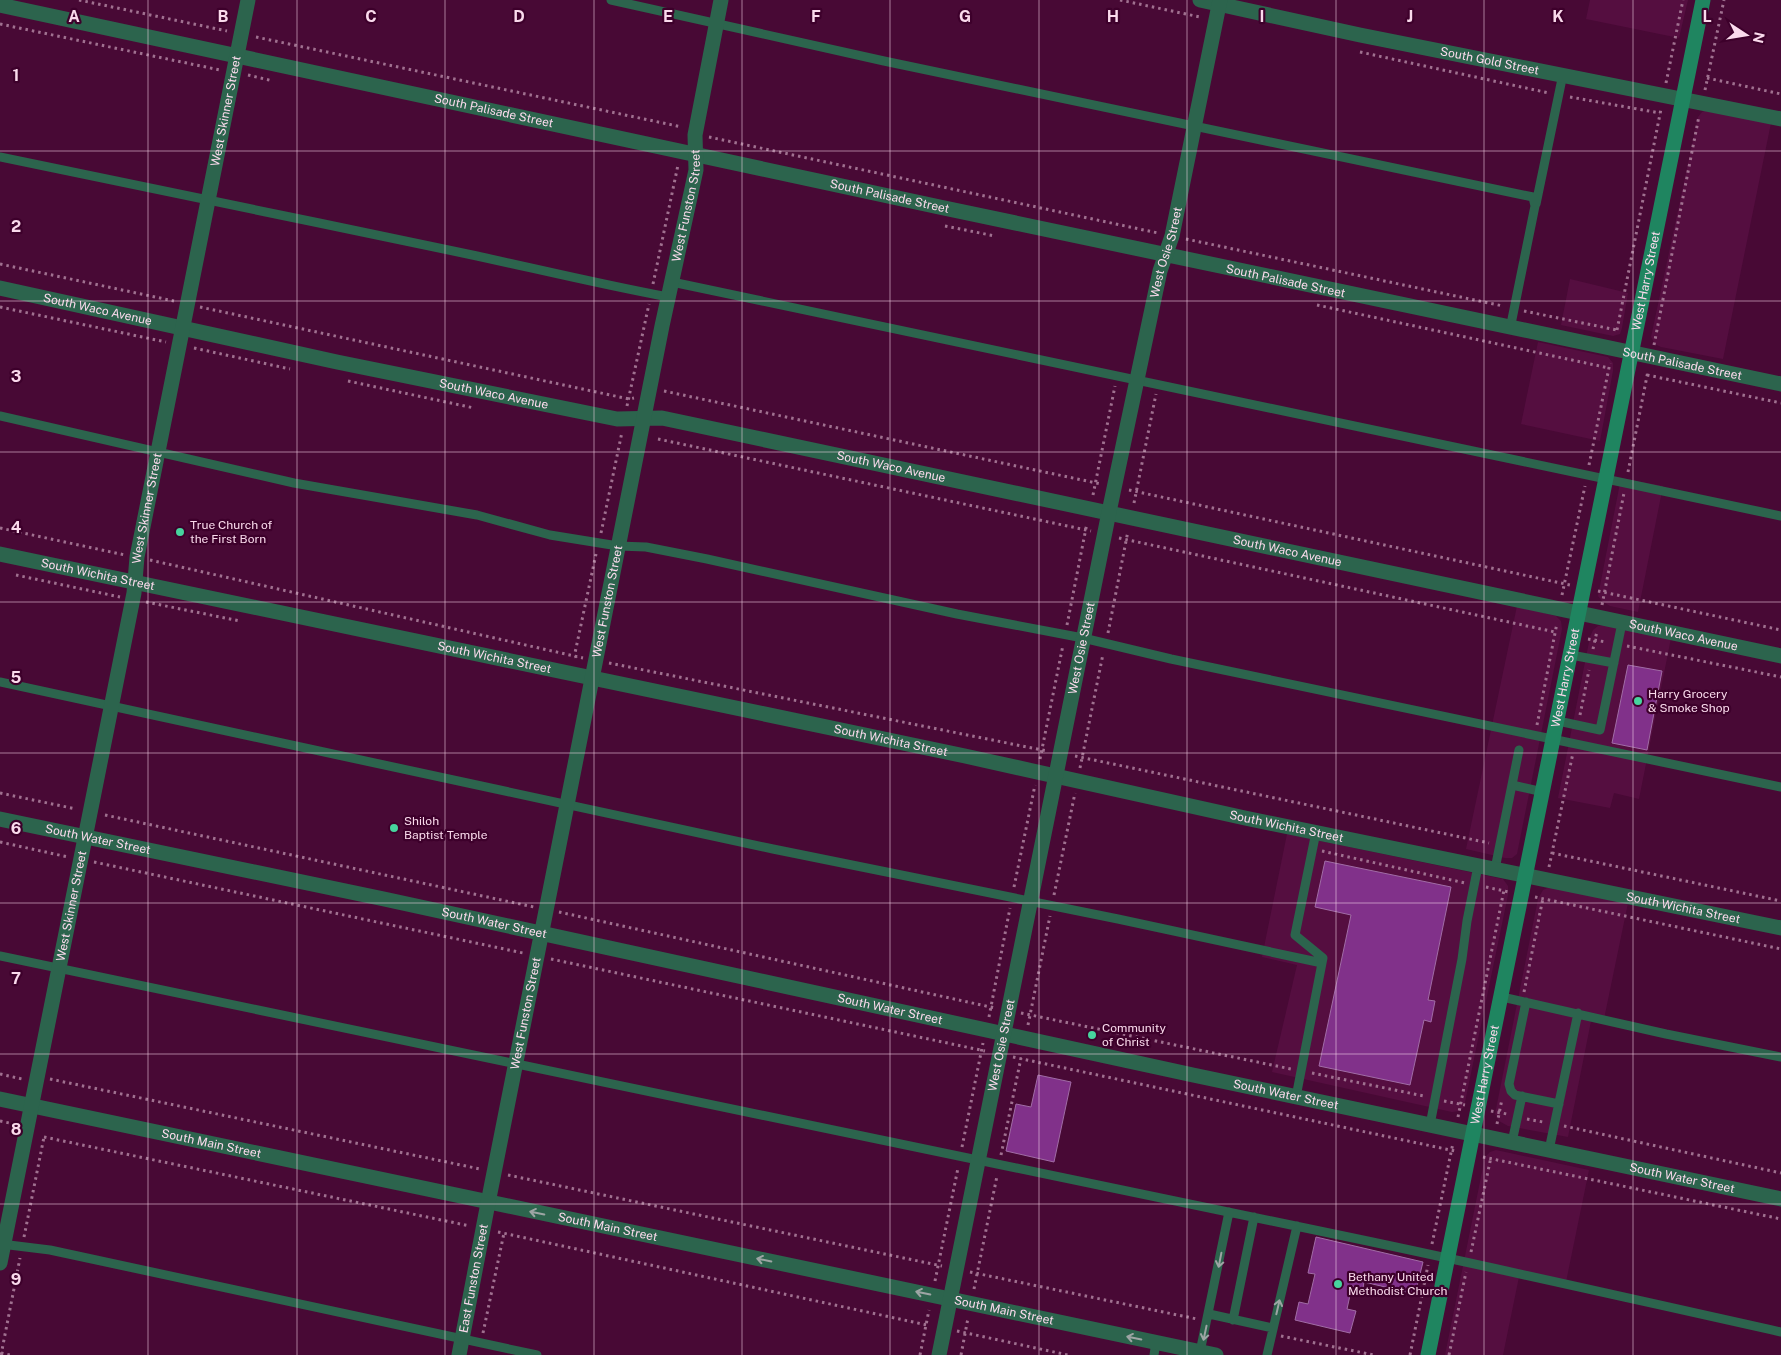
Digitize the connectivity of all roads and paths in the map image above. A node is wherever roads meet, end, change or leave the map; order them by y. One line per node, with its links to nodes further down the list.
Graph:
1 (79, 0): 12 (path)
2 (248, 0): 12 (street, West Skinner Street)
3 (611, 0): 11 (lane)
4 (721, 0): 11 (street, West Funston Street)
5 (1200, 0): 9 (street, South Gold Street)
6 (1683, 0): 16 (path)
7 (1704, 0): 18 (street, West Harry Street)
8 (1724, 0): 15 (path)
9 (1220, 2): 14 (street, South Gold Street); 21 (street, West Osie Street)
10 (0, 5): 13 (street, South Palisade Street)
11 (716, 24): 21 (lane); 22 (street, West Funston Street)
12 (241, 34): 13 (street, West Skinner Street); 22 (path)
13 (237, 55): 23 (street, South Palisade Street); 25 (street, West Skinner Street)
14 (1563, 74): 16 (street, South Gold Street); 26 (lane)
15 (1707, 78): 17 (path); 19 (path)
16 (1664, 94): 18 (street, South Gold Street); 41 (path)
17 (1781, 94)
18 (1682, 98): 19 (street, South Gold Street); 44 (street, West Harry Street)
19 (1702, 102): 20 (street, South Gold Street); 45 (path)
20 (1781, 119)
21 (1195, 126): 26 (lane); 28 (street, West Osie Street)
22 (695, 132): 23 (street, West Funston Street); 28 (path)
23 (688, 153): 30 (street, South Palisade Street); 33 (street, West Funston Street); 34 (path)
24 (0, 157): 25 (lane)
25 (208, 199): 34 (lane); 35 (street, West Skinner Street)
26 (1535, 206): 38 (lane)
27 (946, 226): 29 (path)
28 (1172, 236): 30 (street, West Osie Street); 38 (path)
29 (1004, 238)
30 (1165, 256): 40 (street, South Palisade Street); 52 (street, West Osie Street)
31 (0, 264): 35 (path)
32 (0, 288): 39 (street, South Waco Avenue)
33 (670, 289): 34 (lane); 50 (lane); 54 (street, West Funston Street)
34 (651, 294): 56 (path)
35 (187, 304): 39 (street, West Skinner Street); 56 (path)
36 (1312, 304): 46 (path)
37 (0, 307): 42 (path)
38 (1514, 309): 40 (lane); 41 (path)
39 (182, 327): 42 (street, West Skinner Street); 61 (street, South Waco Avenue)
40 (1510, 329): 43 (street, South Palisade Street)
41 (1617, 330): 43 (path)
42 (179, 345): 47 (path); 62 (street, West Skinner Street)
43 (1613, 350): 44 (street, South Palisade Street); 46 (path)
44 (1631, 353): 45 (street, South Palisade Street); 48 (street, West Harry Street)
45 (1651, 357): 49 (path); 53 (street, South Palisade Street)
46 (1609, 368): 48 (path); 63 (path)
47 (293, 370)
48 (1628, 371): 49 (path); 64 (street, West Harry Street)
49 (1648, 375): 57 (path); 66 (path)
50 (1121, 376): 52 (lane); 65 (path)
51 (340, 380): 58 (path)
52 (1136, 381): 63 (lane); 67 (street, West Osie Street)
53 (1781, 384)
54 (649, 394): 56 (path); 60 (street, West Funston Street); 65 (path)
55 (1157, 394): 68 (path)
56 (628, 399): 61 (path)
57 (1781, 403)
58 (474, 408)
59 (0, 416): 62 (lane)
60 (644, 418): 61 (street, South Waco Avenue); 69 (street, South Waco Avenue); 75 (street, West Funston Street)
61 (625, 419): 74 (path)
62 (158, 452): 74 (lane); 77 (street, West Skinner Street)
63 (1587, 475): 64 (lane); 79 (path)
64 (1606, 480): 66 (lane); 80 (street, West Harry Street)
65 (1095, 483): 67 (path); 69 (path)
66 (1626, 484): 71 (lane); 81 (path)
67 (1114, 487): 68 (path); 70 (street, West Osie Street)
68 (1136, 492): 72 (path); 79 (path)
69 (1090, 508): 70 (street, South Waco Avenue); 89 (path)
70 (1109, 512): 72 (street, South Waco Avenue); 91 (street, West Osie Street)
71 (1781, 516)
72 (1132, 517): 82 (street, South Waco Avenue); 93 (path)
73 (0, 528): 77 (path)
74 (599, 543): 75 (lane); 96 (path)
75 (618, 546): 89 (lane); 99 (street, West Funston Street)
76 (0, 554): 78 (street, South Wichita Street)
77 (137, 557): 78 (street, West Skinner Street); 96 (path)
78 (135, 582): 101 (street, South Wichita Street); 105 (street, West Skinner Street)
79 (1565, 584): 80 (path); 82 (path)
80 (1584, 588): 81 (path); 83 (street, West Harry Street)
81 (1605, 592): 84 (path); 87 (path)
82 (1560, 610): 83 (street, South Waco Avenue); 88 (path)
83 (1579, 614): 84 (street, South Waco Avenue); 90 (street, West Harry Street)
84 (1599, 618): 85 (street, South Waco Avenue); 92 (path)
85 (1622, 623): 94 (lane); 97 (street, South Waco Avenue)
86 (1538, 629): 88 (path)
87 (1781, 630)
88 (1555, 632): 90 (path); 108 (path)
89 (1065, 635): 91 (lane); 111 (path)
90 (1575, 636): 92 (path); 95 (street, West Harry Street)
91 (1083, 638): 93 (lane); 113 (street, West Osie Street)
92 (1595, 640): 94 (path); 98 (path)
93 (1106, 644): 108 (lane); 114 (path)
94 (1618, 644): 100 (lane); 102 (path)
95 (1571, 655): 98 (lane); 106 (street, West Harry Street)
96 (576, 656): 99 (path); 101 (path)
97 (1781, 656)
98 (1591, 659): 100 (lane); 107 (path)
99 (596, 660): 103 (street, West Funston Street); 111 (path)
100 (1614, 663): 107 (lane)
101 (577, 675): 103 (street, South Wichita Street)
102 (1781, 677)
103 (592, 678): 115 (street, South Wichita Street); 122 (street, West Funston Street)
104 (0, 682): 105 (lane)
105 (111, 706): 122 (lane); 123 (street, West Skinner Street)
106 (1558, 721): 107 (lane); 109 (street, West Harry Street)
107 (1578, 725)
108 (1535, 734): 109 (lane)
109 (1554, 738): 110 (lane); 120 (street, West Harry Street)
110 (1575, 742): 119 (lane); 129 (path)
111 (1042, 750): 113 (path); 115 (path)
112 (1519, 750): 118 (lane)
113 (1060, 753): 114 (path); 116 (street, West Osie Street)
114 (1082, 758): 117 (path); 128 (path)
115 (1037, 772): 116 (street, South Wichita Street); 138 (path)
116 (1056, 776): 117 (street, South Wichita Street); 140 (street, West Osie Street)
117 (1078, 781): 125 (street, South Wichita Street); 142 (path)
118 (1512, 786): 120 (lane); 128 (lane)
119 (1781, 787)
120 (1544, 792): 133 (street, West Harry Street)
121 (0, 793): 123 (path)
122 (567, 805): 138 (lane); 143 (street, West Funston Street)
123 (91, 812): 126 (street, West Skinner Street); 143 (path)
124 (0, 819): 126 (street, South Water Street)
125 (1316, 832): 131 (street, South Wichita Street); 149 (lane)
126 (86, 837): 130 (street, West Skinner Street); 145 (street, South Water Street)
127 (0, 842): 130 (path)
128 (1500, 845): 132 (lane)
129 (1552, 853): 134 (path); 141 (path)
130 (81, 859): 148 (path); 150 (street, West Skinner Street)
131 (1478, 866): 132 (street, South Wichita Street); 172 (lane)
132 (1501, 870): 133 (street, South Wichita Street); 136 (path)
133 (1527, 876): 134 (street, South Wichita Street); 137 (street, West Harry Street)
134 (1547, 880): 139 (path); 144 (street, South Wichita Street)
135 (1490, 888): 136 (path)
136 (1504, 891): 137 (path); 173 (path)
137 (1523, 895): 139 (path); 151 (street, West Harry Street)
138 (1012, 897): 140 (lane); 153 (path)
139 (1543, 899): 146 (path); 152 (path)
140 (1030, 901): 142 (lane); 154 (street, West Osie Street)
141 (1781, 901)
142 (1052, 905): 149 (lane); 156 (path)
143 (547, 910): 145 (street, West Funston Street); 153 (path)
144 (1781, 928)
145 (542, 934): 148 (street, West Funston Street); 157 (street, South Water Street)
146 (1781, 949)
147 (0, 956): 150 (lane)
148 (537, 956): 160 (path); 164 (street, West Funston Street)
149 (1322, 963): 165 (lane)
150 (59, 969): 164 (lane); 167 (street, West Skinner Street)
151 (1502, 997): 152 (lane); 176 (street, West Harry Street)
152 (1524, 1002): 155 (lane); 169 (lane)
153 (991, 1007): 154 (path); 157 (path)
154 (1008, 1010): 156 (path); 158 (street, West Osie Street)
155 (1578, 1013): 162 (lane); 174 (lane)
156 (1030, 1015): 159 (path); 165 (path)
157 (986, 1030): 158 (street, South Water Street); 160 (path)
158 (1004, 1034): 159 (street, South Water Street); 161 (street, West Osie Street)
159 (1025, 1039): 163 (path); 170 (street, South Water Street)
160 (982, 1051): 161 (path); 189 (path)
161 (1000, 1054): 163 (path); 191 (street, West Osie Street)
162 (1781, 1057)
163 (1021, 1059): 186 (path); 192 (path)
164 (515, 1064): 189 (lane); 193 (street, West Funston Street)
165 (1301, 1071): 170 (lane); 172 (path)
166 (0, 1074): 167 (path)
167 (30, 1077): 175 (street, West Skinner Street); 193 (path)
168 (1503, 1094): 177 (path)
169 (1522, 1096): 174 (lane); 178 (lane)
170 (1296, 1097): 180 (street, South Water Street)
171 (0, 1099): 175 (street, South Main Street)
172 (1435, 1099): 173 (path); 180 (lane)
173 (1460, 1104): 176 (path); 181 (path)
174 (1559, 1104): 179 (lane)
175 (31, 1106): 196 (street, South Main Street); 203 (street, West Skinner Street)
176 (1479, 1108): 177 (path); 182 (street, West Harry Street)
177 (1500, 1113): 178 (path); 184 (path)
178 (1518, 1117): 179 (path); 185 (lane)
179 (1554, 1124): 187 (lane); 194 (path)
180 (1430, 1125): 181 (street, South Water Street)
181 (1455, 1130): 182 (street, South Water Street); 186 (path)
182 (1474, 1134): 184 (street, South Water Street); 188 (street, West Harry Street)
183 (44, 1137): 201 (path)
184 (1494, 1138): 185 (street, South Water Street); 190 (path)
185 (1512, 1142): 187 (street, South Water Street)
186 (1451, 1150): 188 (path); 204 (path)
187 (1549, 1150): 195 (street, South Water Street)
188 (1470, 1154): 190 (path); 205 (street, West Harry Street)
189 (961, 1155): 191 (lane); 207 (path)
190 (1490, 1158): 199 (path)
191 (978, 1159): 192 (lane); 208 (street, West Osie Street)
192 (1000, 1163): 197 (lane); 209 (path)
193 (494, 1172): 196 (street, West Funston Street); 207 (path)
194 (1781, 1173)
195 (1781, 1199)
196 (488, 1203): 201 (street, East Funston Street); 210 (street, South Main Street, one-way to 196)
197 (1229, 1212): 198 (lane); 213 (lane, one-way to 213)
198 (1254, 1217): 200 (lane); 214 (lane)
199 (1781, 1219)
200 (1297, 1226): 204 (lane); 217 (lane, one-way to 200)
201 (483, 1229): 202 (path); 220 (street, East Funston Street)
202 (504, 1233): 215 (path); 221 (path)
203 (2, 1244): 206 (street, West Skinner Street); 220 (lane)
204 (1430, 1255): 205 (lane); 235 (path)
205 (1448, 1259): 218 (lane); 236 (street, West Harry Street)
206 (0, 1263)
207 (938, 1265): 208 (path); 210 (path)
208 (956, 1269): 209 (path); 211 (street, West Osie Street)
209 (977, 1273): 212 (path); 213 (path)
210 (932, 1295): 211 (street, South Main Street); 215 (path)
211 (950, 1299): 212 (street, South Main Street); 216 (street, West Osie Street)
212 (971, 1303): 219 (path); 222 (street, South Main Street, one-way to 212)
213 (1208, 1318): 214 (lane); 223 (lane, one-way to 223)
214 (1234, 1320): 217 (lane)
215 (926, 1325): 216 (path); 228 (path)
216 (944, 1329): 219 (path); 229 (street, West Osie Street)
217 (1273, 1331): 233 (lane); 234 (path)
218 (1781, 1332)
219 (965, 1333): 230 (path); 231 (path)
220 (462, 1339): 221 (lane); 226 (street, East Funston Street)
221 (481, 1343): 227 (lane)
222 (1155, 1349): 223 (street, South Main Street)
223 (1200, 1352): 232 (street, South Main Street)
224 (0, 1353): 225 (path)
225 (10, 1355)
226 (459, 1355)
227 (537, 1355)
228 (920, 1355)
229 (939, 1355)
230 (960, 1355)
231 (1068, 1355)
232 (1216, 1355)
233 (1267, 1355)
234 (1374, 1355)
235 (1410, 1355)
236 (1428, 1355)

